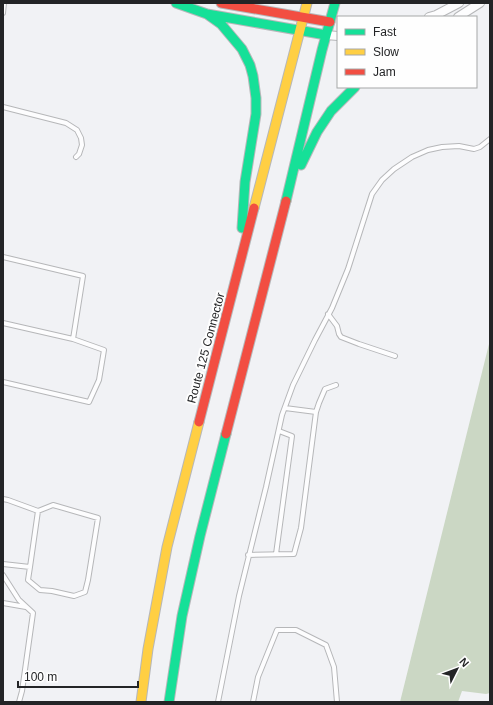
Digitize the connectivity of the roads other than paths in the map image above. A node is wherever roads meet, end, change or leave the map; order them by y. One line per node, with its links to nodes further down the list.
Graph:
1 (4, 3): 8 (lane)
2 (176, 3): 9 (main road)
3 (221, 3): 12 (main road)
4 (307, 3): 12 (main road, Route 125 Connector)
5 (335, 3): 13 (main road)
6 (459, 3): 10 (street)
7 (480, 3): 11 (street)
8 (3, 13)
9 (207, 14): 14 (main road); 23 (main road)
10 (432, 16)
11 (460, 16)
12 (303, 18): 13 (main road); 14 (main road, Route 125 Connector)
13 (334, 23): 15 (main road)
14 (300, 30): 15 (main road); 23 (main road, Route 125 Connector)
15 (326, 35): 16 (street); 21 (main road)
16 (337, 36)
17 (354, 88): 21 (main road)
18 (3, 107): 20 (lane)
19 (490, 139): 24 (lane)
20 (76, 157)
21 (290, 187): 44 (main road)
22 (3, 256): 26 (lane)
23 (240, 267): 43 (main road, Route 125 Connector)
24 (328, 314): 27 (lane); 30 (lane)
25 (3, 323): 26 (lane)
26 (73, 338): 28 (lane)
27 (395, 356)
28 (3, 382)
29 (336, 385): 31 (lane)
30 (285, 408): 31 (lane); 32 (lane)
31 (316, 412): 35 (lane)
32 (279, 431): 35 (lane); 36 (lane)
33 (3, 499): 34 (lane)
34 (38, 511): 38 (lane); 38 (lane)
35 (276, 554): 36 (lane)
36 (248, 555): 45 (lane)
37 (3, 564): 38 (lane)
38 (30, 567)
39 (3, 575): 41 (lane)
40 (3, 603): 41 (lane)
41 (27, 608): 42 (lane)
42 (19, 702)
43 (141, 702)
44 (169, 702)
45 (218, 702)
46 (253, 702): 47 (lane)
47 (338, 702)

